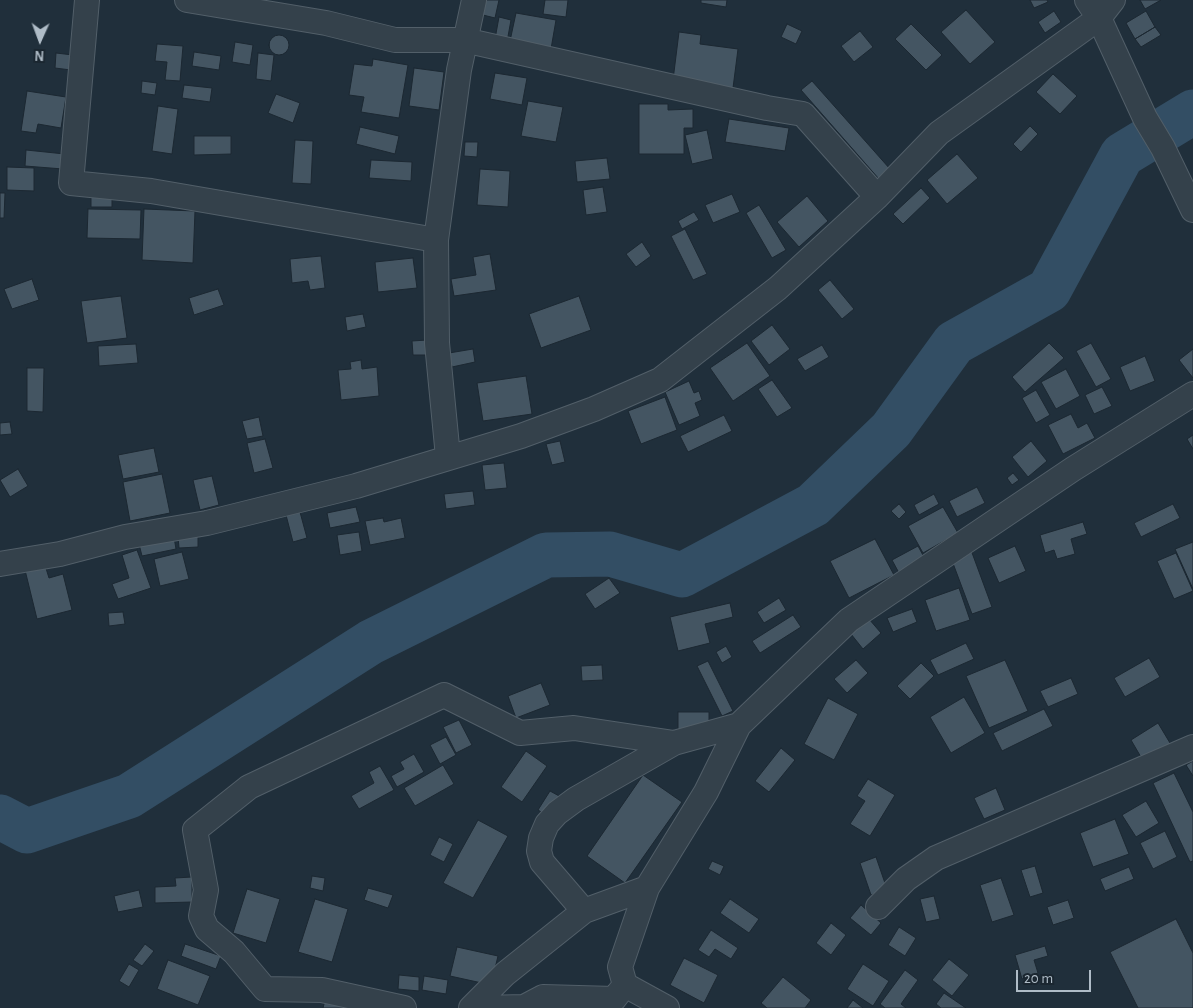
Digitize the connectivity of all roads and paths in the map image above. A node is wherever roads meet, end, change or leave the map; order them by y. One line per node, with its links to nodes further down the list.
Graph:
1 (87, 0): 8 (street)
2 (187, 0): 5 (street)
3 (474, 0): 5 (street)
4 (1100, 6): 6 (street); 7 (street)
5 (464, 40): 6 (street); 8 (street)
6 (877, 197): 10 (street)
7 (1193, 210)
8 (436, 240): 10 (street)
9 (1193, 394): 12 (street)
10 (448, 457): 11 (street)
11 (0, 564)
12 (739, 725): 13 (street); 15 (street)
13 (674, 743): 17 (street); 19 (street)
14 (1193, 747): 16 (street)
15 (647, 888): 17 (street); 18 (street)
16 (878, 907)
17 (584, 911): 20 (street)
18 (625, 985): 21 (street); 22 (street)
19 (404, 1008)
20 (471, 1008)
21 (482, 1008)
22 (667, 1008)

